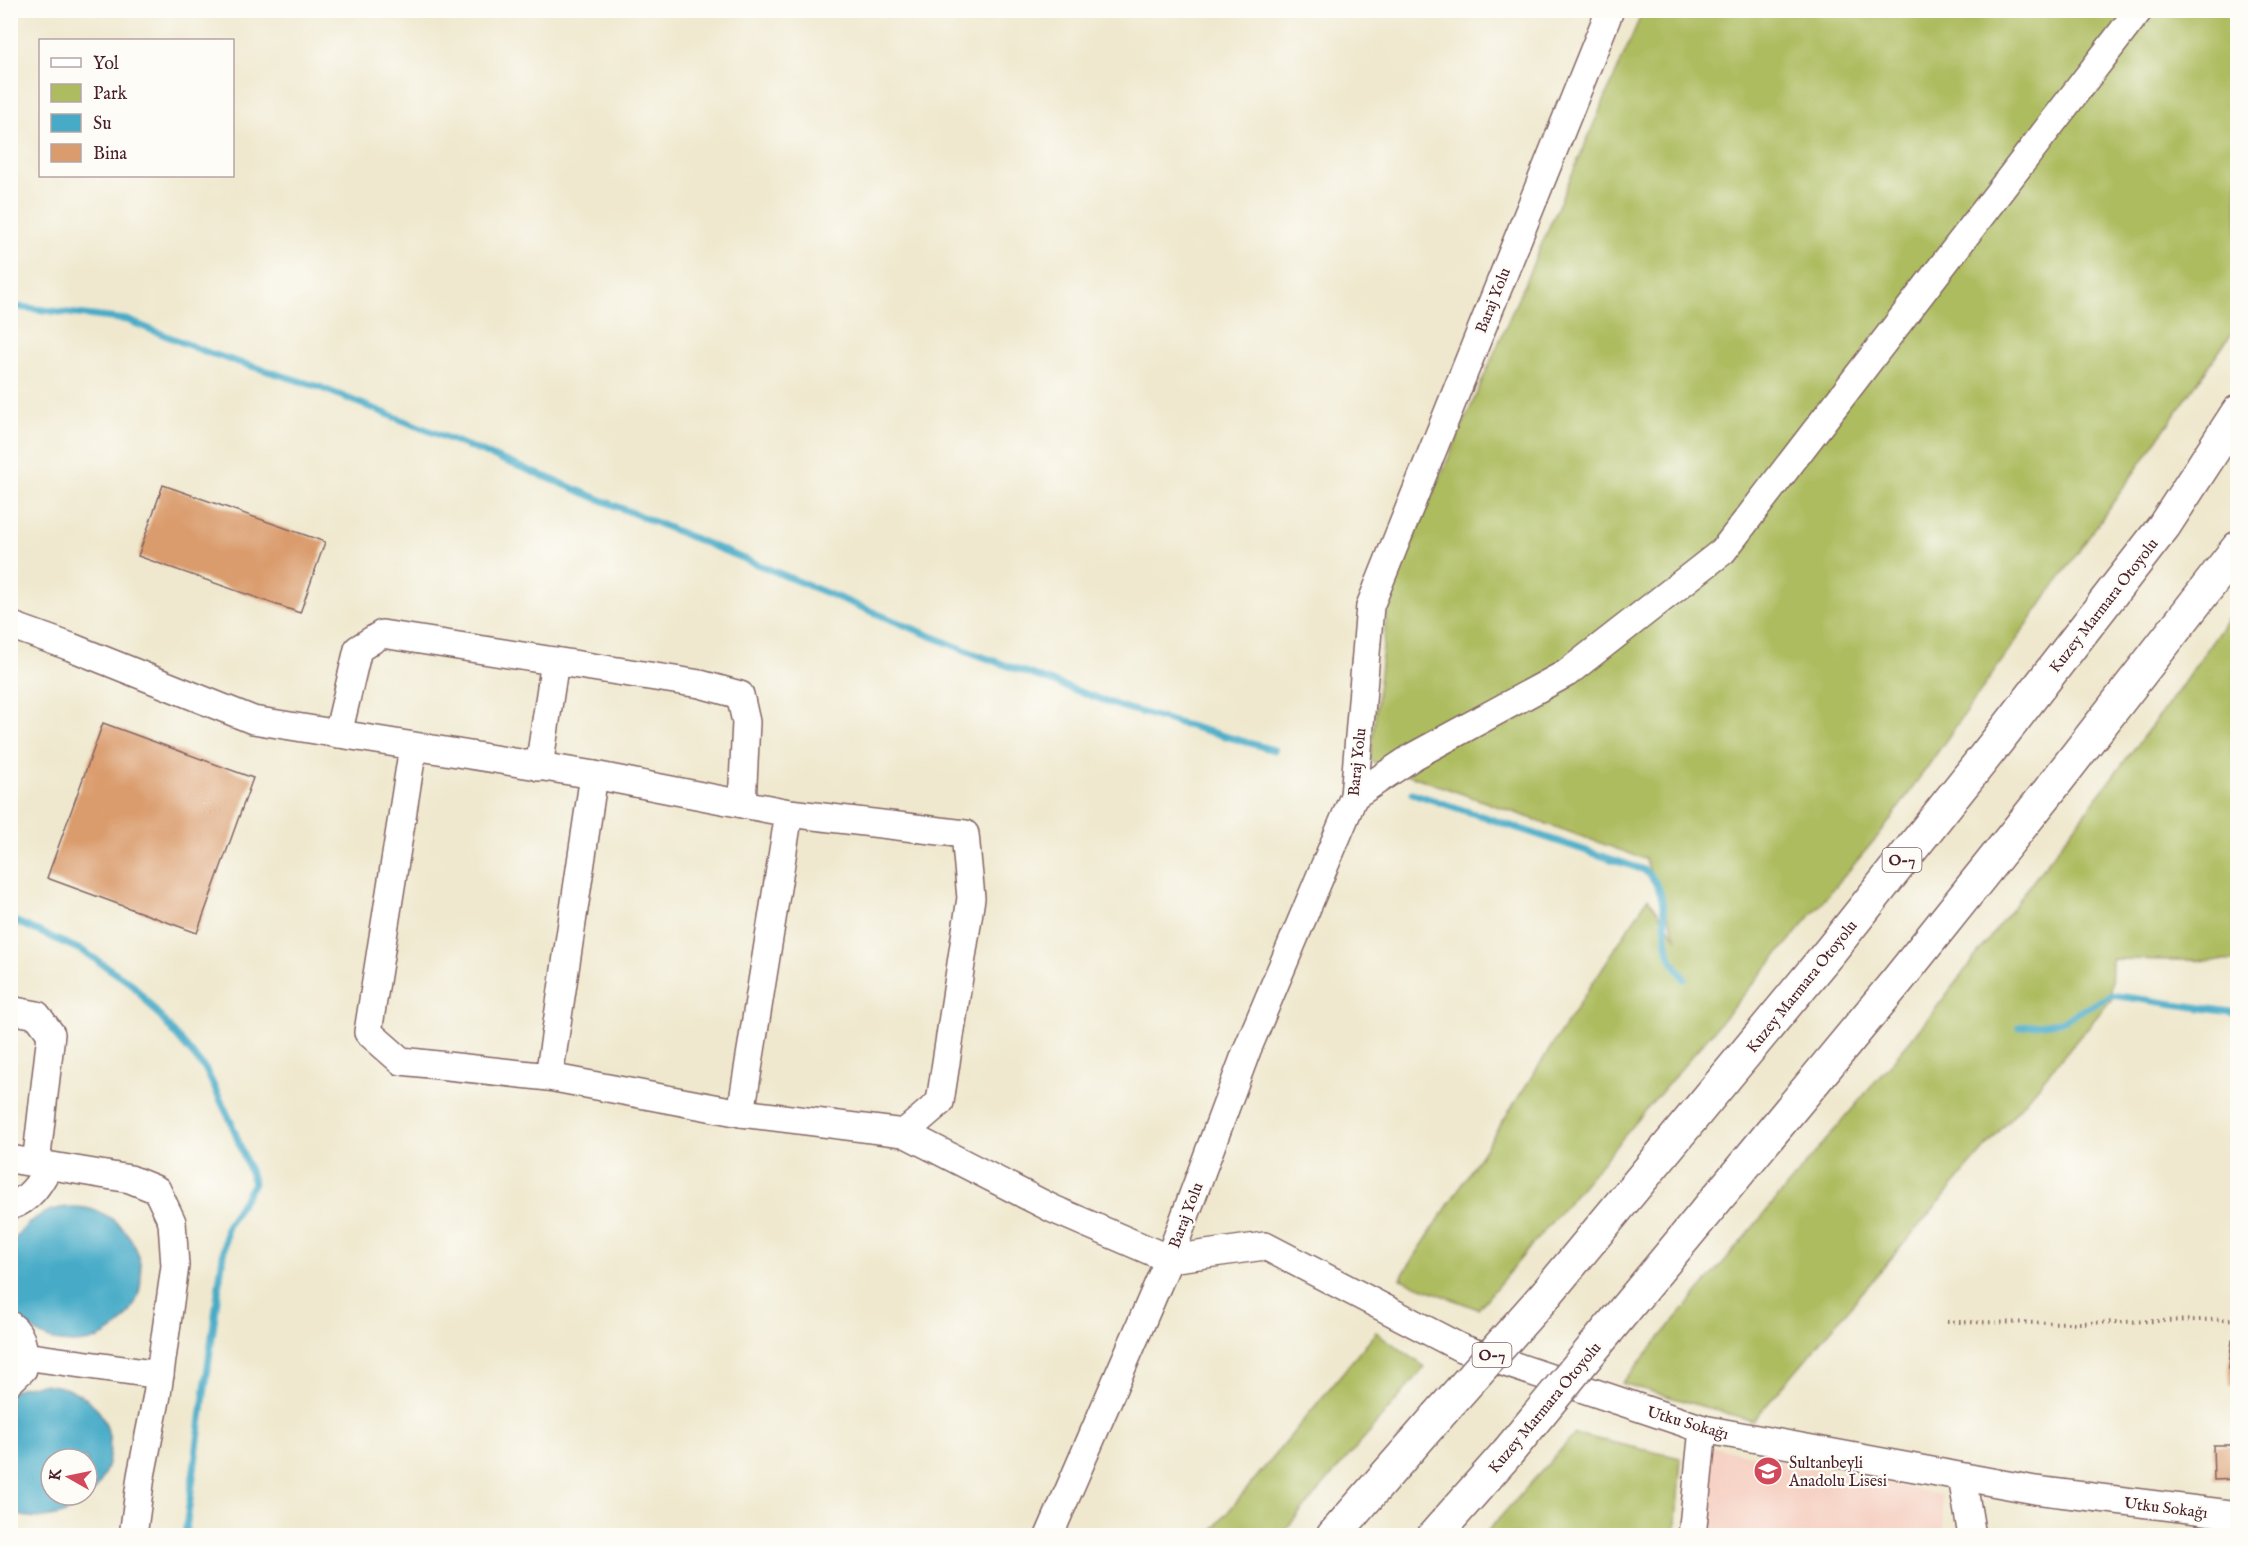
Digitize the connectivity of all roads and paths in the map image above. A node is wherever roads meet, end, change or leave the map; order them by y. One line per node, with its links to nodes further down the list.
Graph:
1 (1610, 10): 11 (street, Baraj Yolu)
2 (2139, 10): 11 (street)
3 (2238, 412): 32 (highway, Kuzey Marmara Otoyolu / O-7, bridge)
4 (2238, 548): 33 (highway, Kuzey Marmara Otoyolu, bridge)
5 (10, 625): 7 (street)
6 (555, 661): 7 (street); 9 (street); 12 (street)
7 (338, 734): 8 (street)
8 (413, 747): 9 (street); 15 (street)
9 (539, 767): 10 (street)
10 (594, 775): 12 (street); 15 (street)
11 (1354, 796): 20 (street, Baraj Yolu)
12 (742, 804): 13 (street)
13 (789, 813): 16 (street); 17 (street)
14 (10, 1010): 18 (street)
15 (549, 1077): 16 (street)
16 (741, 1113): 17 (street)
17 (904, 1133): 20 (street)
18 (32, 1163): 19 (street); 25 (street)
19 (10, 1206)
20 (1169, 1259): 27 (street, Utku Sokağı); 31 (street, Baraj Yolu)
21 (2238, 1319): 22 (path)
22 (1947, 1322)
23 (10, 1325): 24 (street)
24 (24, 1356): 25 (street); 26 (street)
25 (160, 1375): 30 (street)
26 (10, 1381)
27 (1702, 1429): 28 (street, Utku Sokağı); 34 (street)
28 (1962, 1477): 29 (street, Utku Sokağı); 35 (street)
29 (2238, 1515)
30 (133, 1536)
31 (1049, 1536)
32 (1333, 1536)
33 (1434, 1536)
34 (1692, 1536)
35 (1972, 1536)

